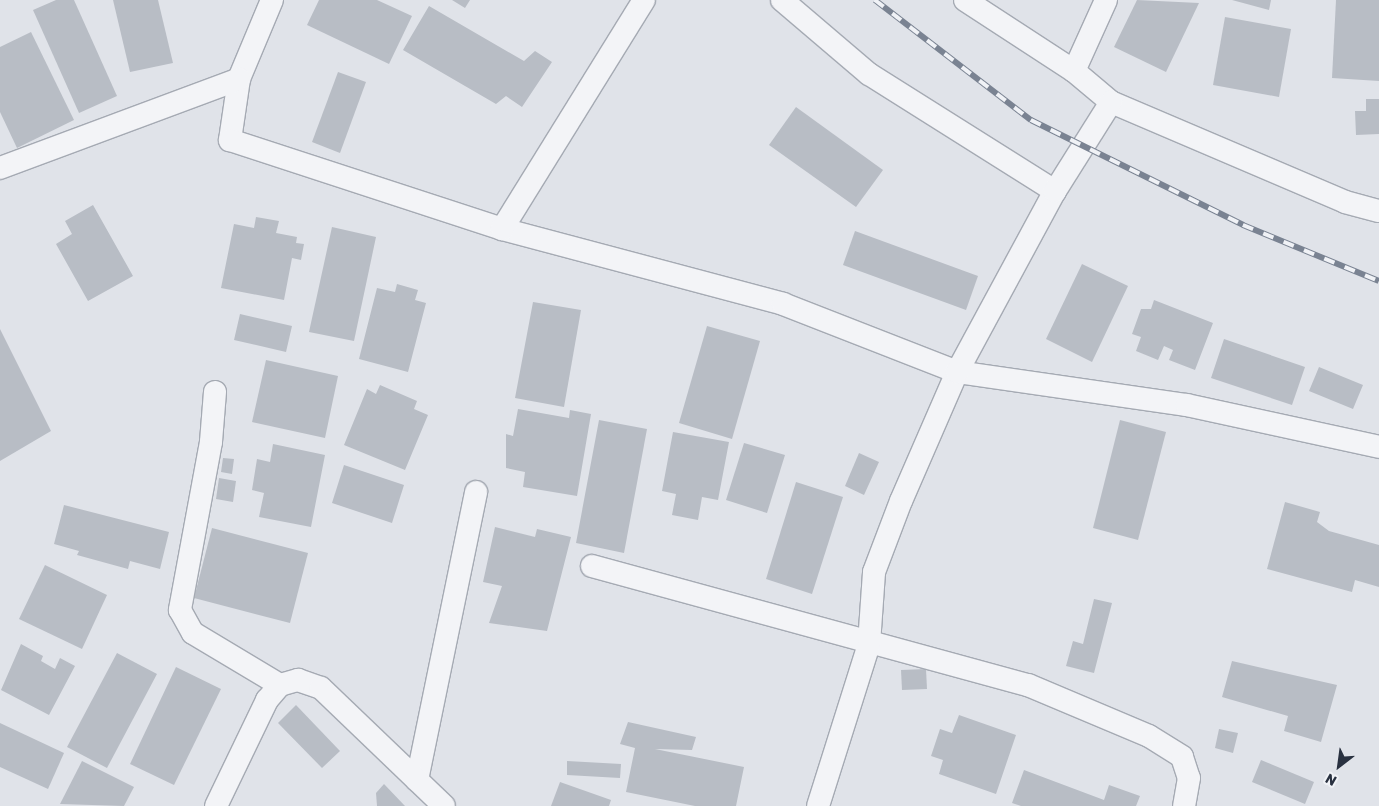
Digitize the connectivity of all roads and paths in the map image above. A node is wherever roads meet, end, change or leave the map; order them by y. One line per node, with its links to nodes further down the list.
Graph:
1 (272, 0): 7 (street)
2 (644, 0): 12 (street)
3 (782, 0): 10 (street)
4 (965, 0): 6 (street)
5 (1106, 0): 6 (street)
6 (1074, 71): 8 (street)
7 (239, 79): 9 (street); 12 (street)
8 (1111, 102): 10 (street); 11 (street)
9 (0, 168)
10 (1055, 191): 13 (street)
11 (1379, 211)
12 (502, 229): 13 (street)
13 (957, 372): 15 (street); 18 (street)
14 (215, 392): 19 (street)
15 (1379, 447)
16 (476, 492): 20 (street)
17 (592, 566): 18 (street)
18 (869, 644): 23 (street); 24 (street)
19 (280, 685): 20 (street); 21 (street)
20 (417, 780): 22 (street)
21 (216, 806)
22 (444, 806)
23 (818, 806)
24 (1184, 806)

